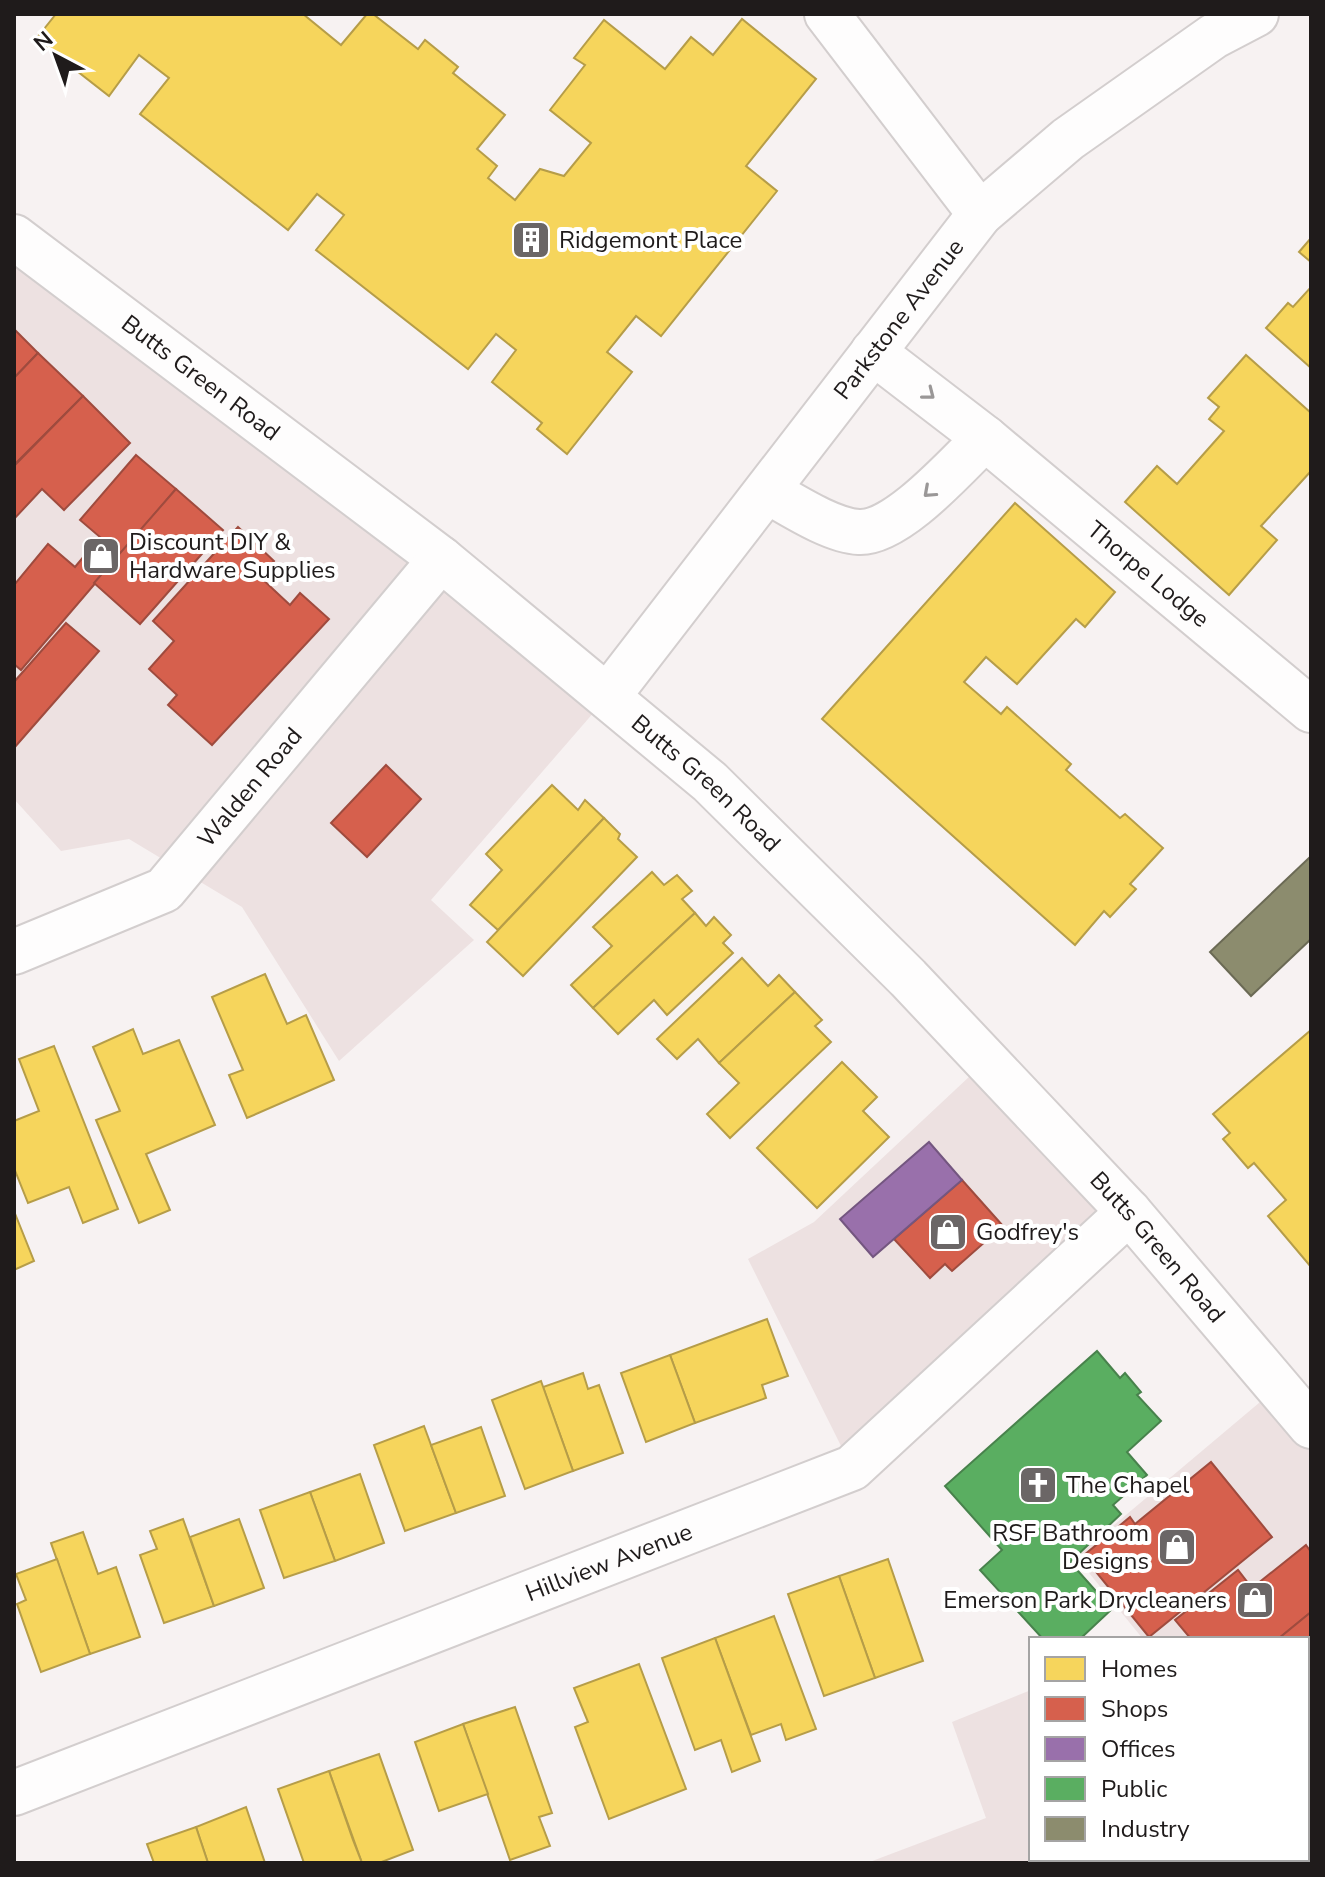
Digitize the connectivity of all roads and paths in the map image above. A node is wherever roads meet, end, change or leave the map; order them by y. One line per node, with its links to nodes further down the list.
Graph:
1 (827, 14): 3 (street)
2 (1256, 14): 3 (street, Parkstone Avenue)
3 (980, 214): 5 (street, Parkstone Avenue)
4 (14, 237): 8 (street, Butts Green Road)
5 (873, 352): 6 (street, Thorpe Lodge, one-way to 6); 7 (street, Parkstone Avenue)
6 (985, 438): 7 (street, one-way to 7); 10 (street, Thorpe Lodge)
7 (769, 492): 9 (street, Parkstone Avenue)
8 (441, 559): 9 (street, Butts Green Road); 11 (street, Walden Road)
9 (608, 696): 12 (street, Butts Green Road)
10 (1311, 710)
11 (14, 952)
12 (1129, 1212): 13 (street, Butts Green Road); 14 (street, Hillview Avenue)
13 (1311, 1426)
14 (14, 1793)

